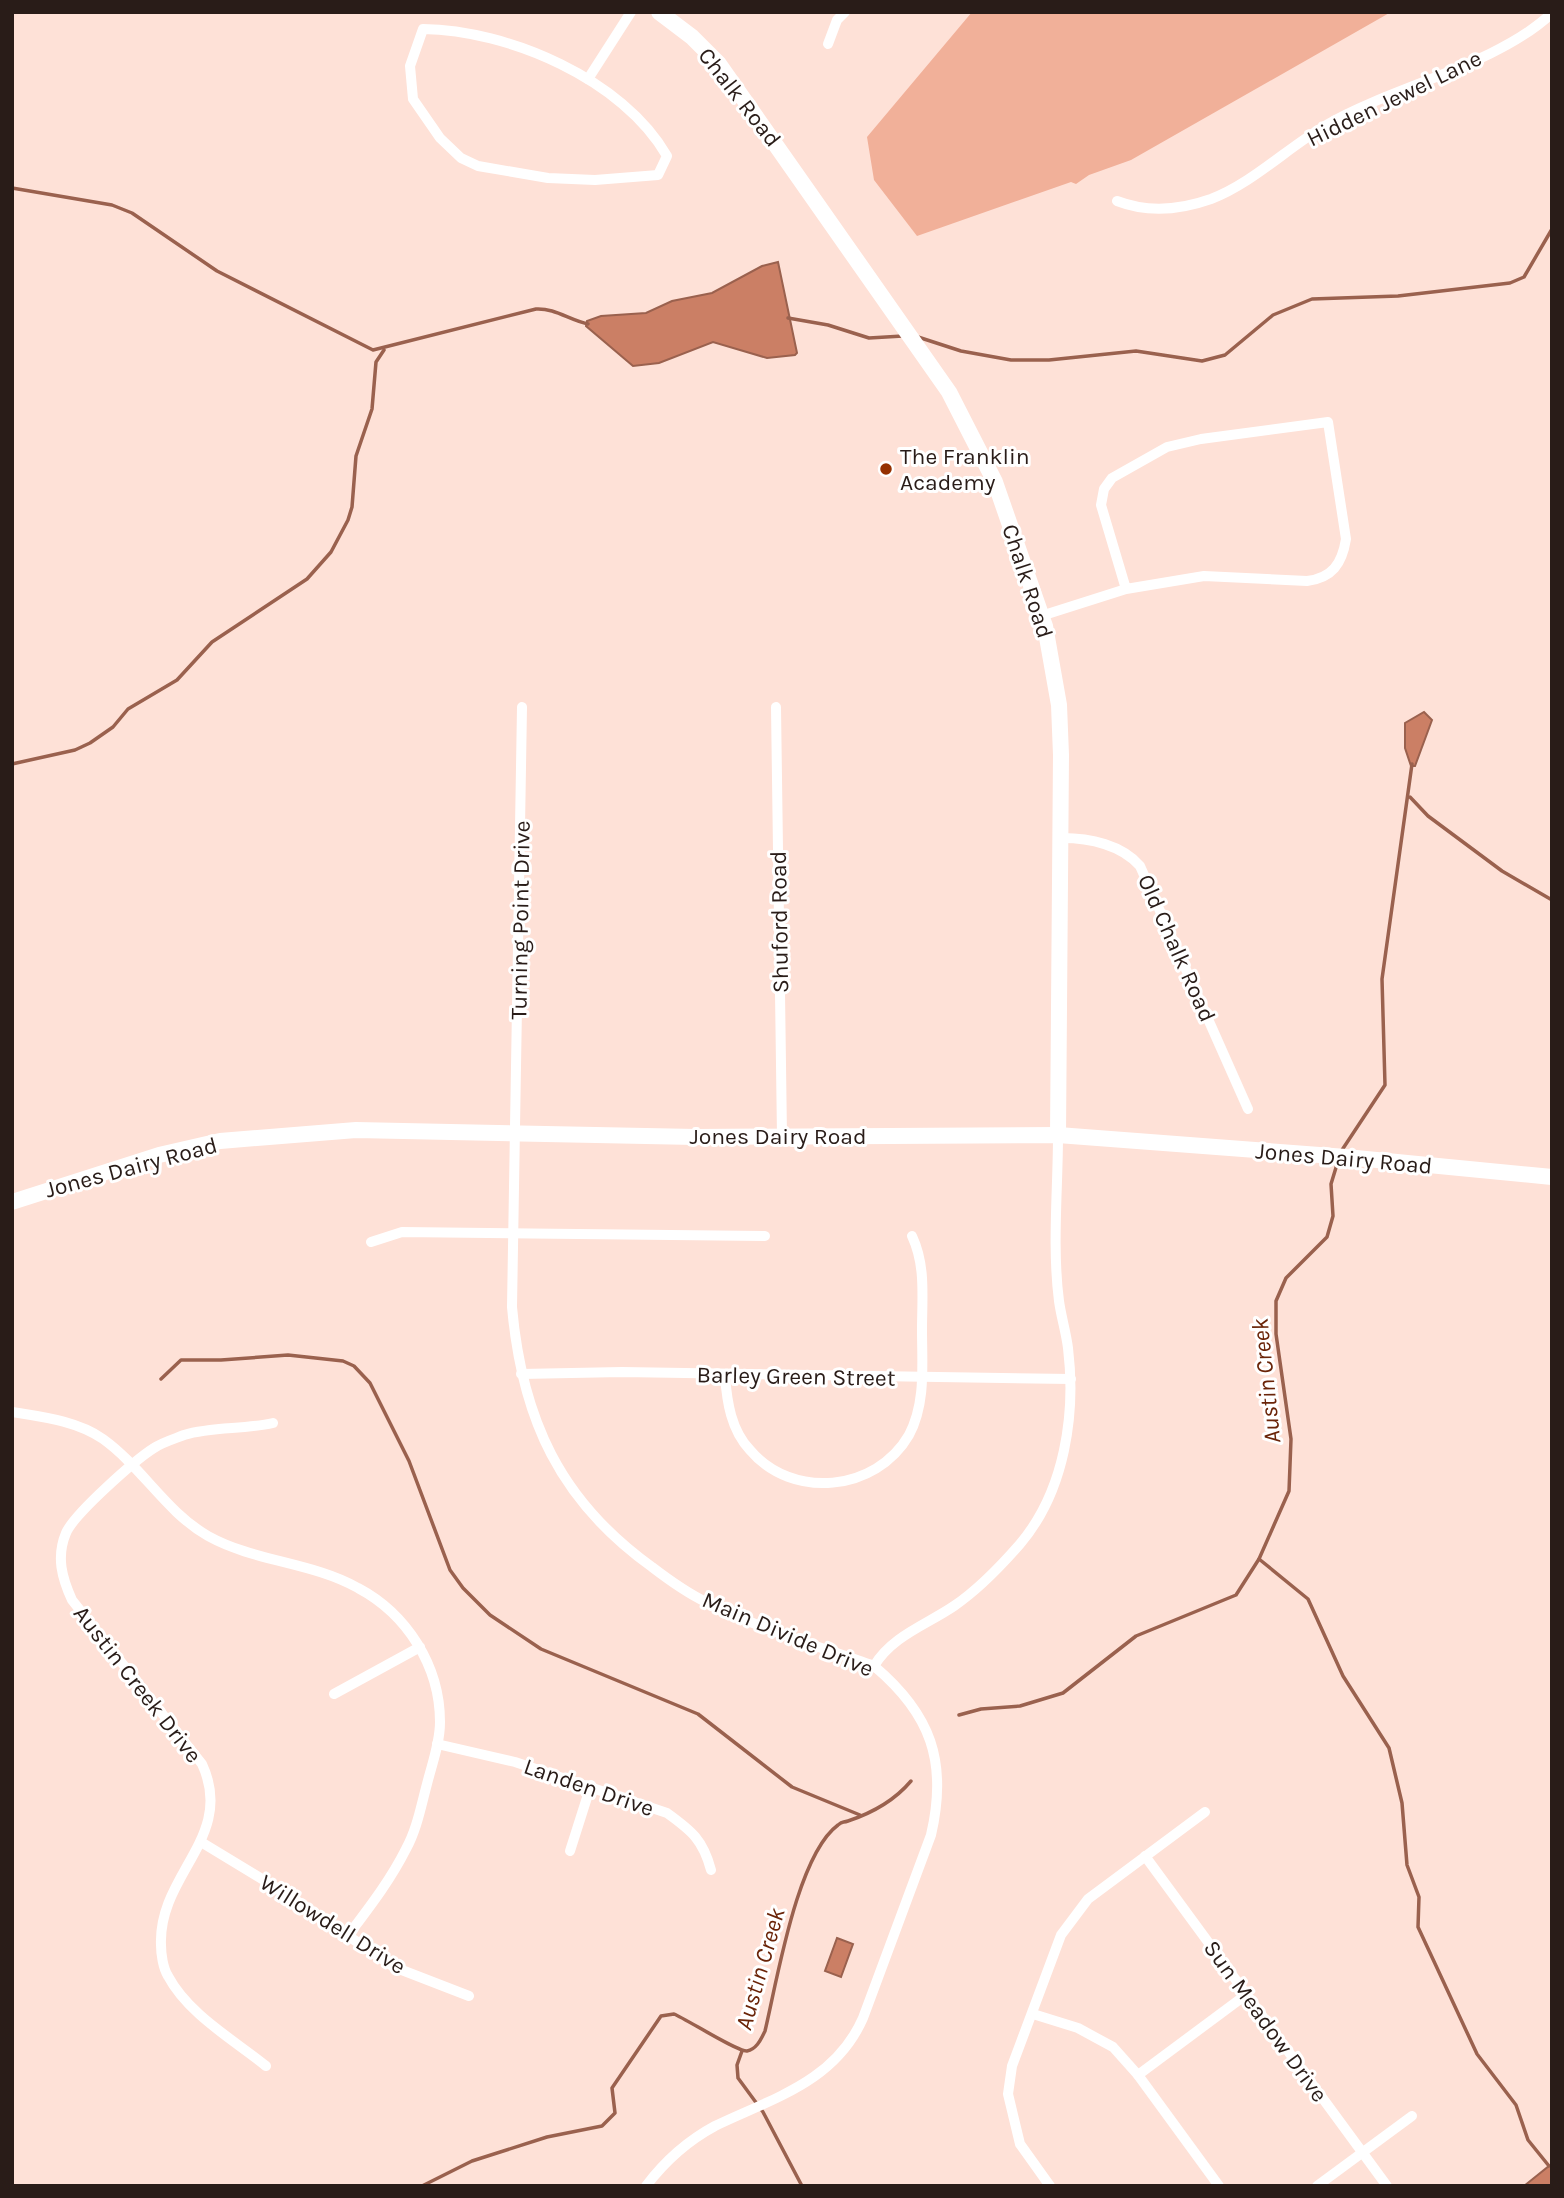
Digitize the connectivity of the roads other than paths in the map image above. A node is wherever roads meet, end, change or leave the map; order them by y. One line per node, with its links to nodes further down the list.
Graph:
1 (631, 12): 6 (street)
2 (659, 12): 9 (street, Chalk Road)
3 (845, 12): 5 (street)
4 (1552, 13): 7 (street, Hidden Jewel Lane)
5 (828, 44)
6 (588, 79): 6 (street)
7 (1117, 201)
8 (1126, 589): 8 (street); 9 (street)
9 (1041, 616): 12 (street, Chalk Road)
10 (522, 707): 14 (street, Turning Point Drive)
11 (776, 707): 16 (street, Shuford Road)
12 (1062, 838): 13 (street, Old Chalk Road); 15 (street, Chalk Road)
13 (1248, 1109)
14 (517, 1133): 16 (street, Jones Dairy Road); 18 (street, Jones Dairy Road); 19 (street, Main Divide Drive)
15 (1058, 1135): 16 (street, Jones Dairy Road); 17 (street, Jones Dairy Road); 26 (street)
16 (782, 1136)
17 (1552, 1177)
18 (12, 1202)
19 (513, 1233): 20 (street); 22 (street); 23 (street, Main Divide Drive)
20 (765, 1236)
21 (912, 1236): 25 (street)
22 (371, 1242)
23 (522, 1374): 24 (street, Barley Green Street); 31 (street, Main Divide Drive)
24 (725, 1376): 25 (street, Barley Green Street); 25 (street)
25 (921, 1377): 26 (street, Barley Green Street)
26 (1071, 1379): 31 (street)
27 (12, 1412): 29 (street)
28 (273, 1423): 29 (street, Austin Creek Drive)
29 (131, 1465): 30 (street); 36 (street, Austin Creek Drive)
30 (420, 1647): 32 (street); 33 (street)
31 (874, 1666): 48 (street, Main Divide Drive)
32 (334, 1694)
33 (437, 1744): 34 (street, Landen Drive); 40 (street)
34 (592, 1785): 37 (street); 39 (street, Landen Drive)
35 (1205, 1812): 38 (street)
36 (201, 1842): 40 (street, Willowdell Drive); 44 (street, Austin Creek Drive)
37 (570, 1851)
38 (1145, 1856): 41 (street, Sun Meadow Drive); 43 (street)
39 (710, 1870)
40 (347, 1937): 42 (street, Willowdell Drive)
41 (1247, 1994): 45 (street); 47 (street, Sun Meadow Drive)
42 (469, 1996)
43 (1033, 2014): 45 (street); 49 (street)
44 (267, 2066)
45 (1138, 2075): 50 (street)
46 (1412, 2116): 47 (street)
47 (1363, 2152): 51 (street); 52 (street, Sun Meadow Drive)
48 (646, 2186)
49 (1050, 2186)
50 (1219, 2186)
51 (1317, 2186)
52 (1387, 2186)

